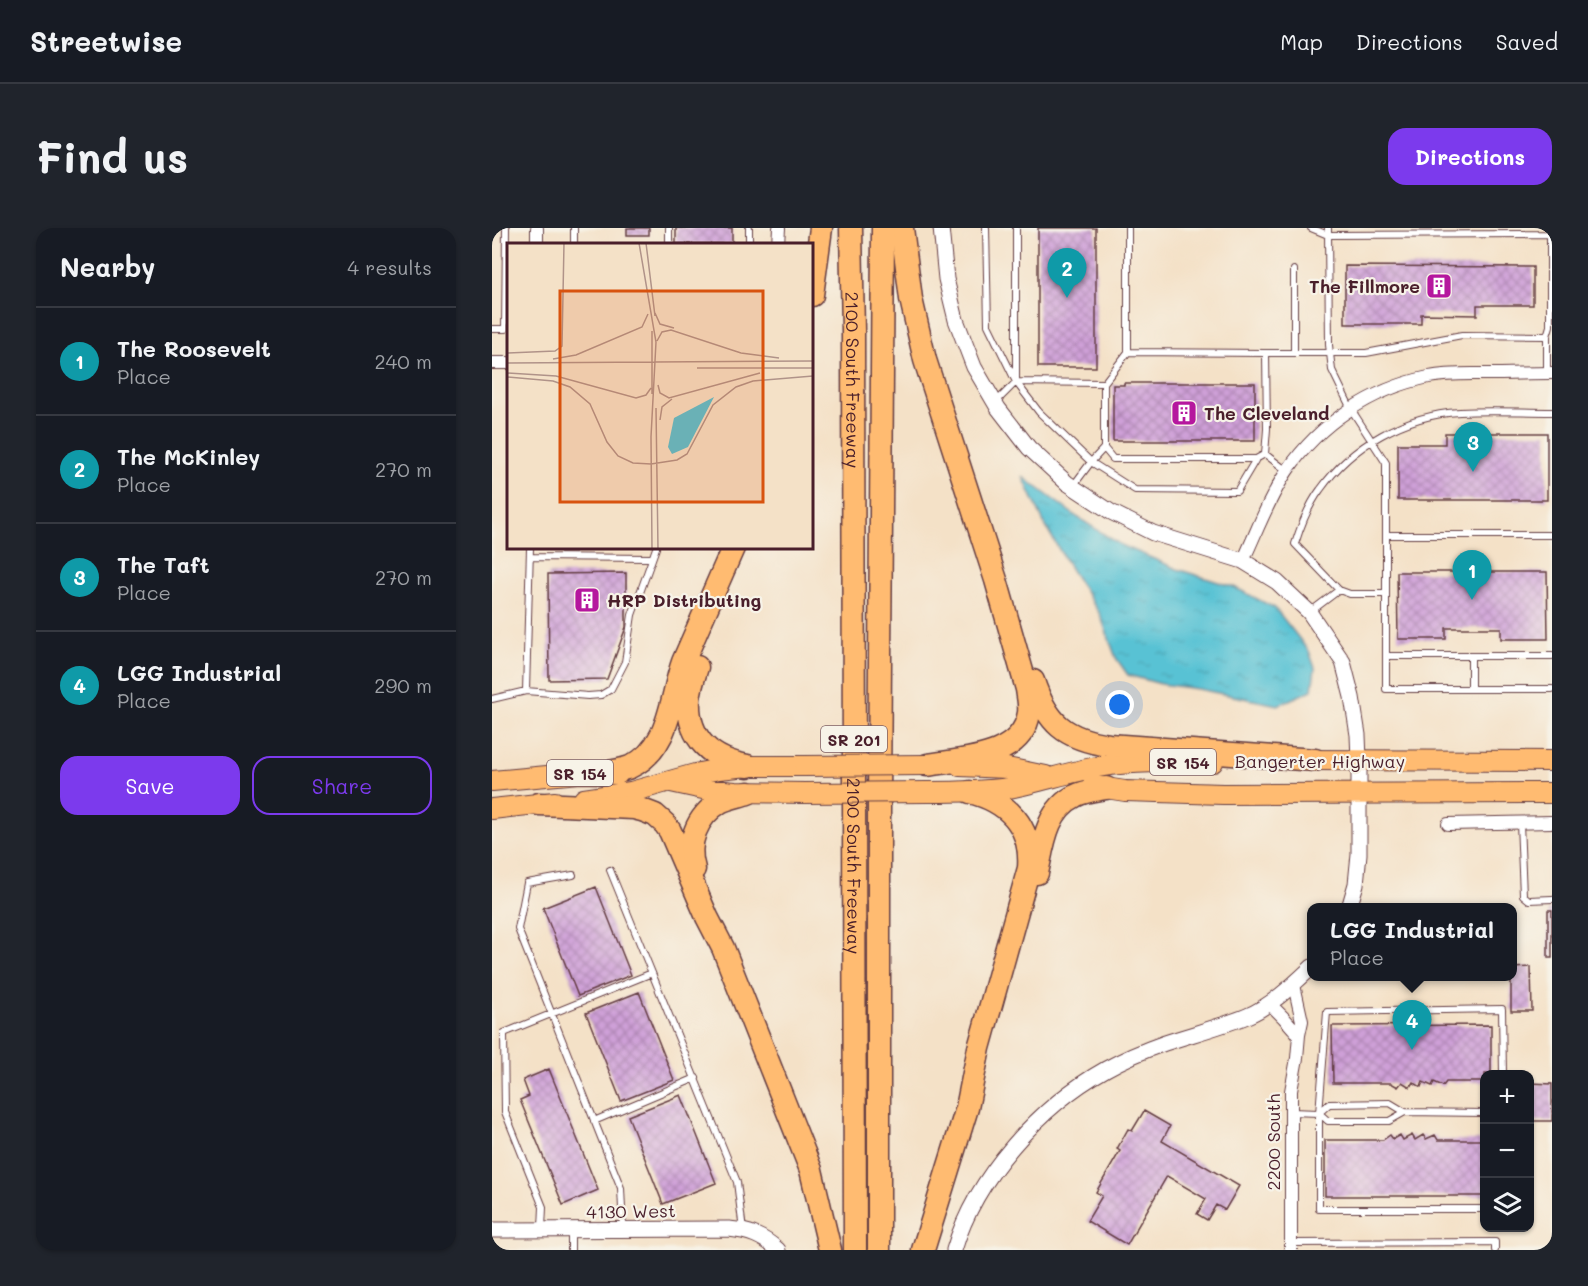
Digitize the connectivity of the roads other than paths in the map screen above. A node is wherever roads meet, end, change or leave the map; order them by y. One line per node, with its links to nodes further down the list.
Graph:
1 (506, 228): 17 (lane)
2 (779, 228): 14 (street)
3 (821, 228): 16 (highway)
4 (851, 228): 106 (highway, 2100 South Freeway / SR 201)
5 (883, 228): 107 (highway, 2100 South Freeway / SR 201)
6 (902, 228): 46 (highway)
7 (941, 228): 27 (street)
8 (986, 228): 25 (lane)
9 (1016, 228): 25 (lane)
10 (1128, 228): 20 (lane)
11 (1311, 228): 12 (lane)
12 (1328, 231): 13 (lane); 21 (lane)
13 (1551, 232): 19 (lane)
14 (778, 243)
15 (1294, 270): 23 (lane)
16 (813, 288)
17 (507, 299): 18 (lane)
18 (492, 329)
19 (1547, 336): 21 (lane); 24 (lane)
20 (1128, 352): 22 (lane); 26 (lane)
21 (1330, 352): 23 (lane); 28 (lane)
22 (1266, 353): 23 (lane); 32 (lane)
23 (1294, 353)
24 (1550, 373): 28 (street)
25 (1016, 382): 26 (lane); 27 (lane); 34 (lane)
26 (1104, 383): 31 (lane)
27 (995, 403): 36 (street)
28 (1351, 409): 30 (lane); 35 (street)
29 (1552, 412): 30 (lane)
30 (1371, 440): 37 (lane); 47 (lane)
31 (1104, 448): 33 (lane); 34 (lane)
32 (1265, 454): 33 (lane); 35 (lane)
33 (1256, 459): 34 (lane)
34 (1090, 462): 36 (lane)
35 (1287, 471): 45 (street)
36 (1072, 486): 45 (street)
37 (1386, 535): 38 (lane); 48 (lane)
38 (1552, 535)
39 (530, 549): 43 (lane)
40 (656, 549): 44 (lane)
41 (733, 549): 61 (highway)
42 (733, 549): 62 (highway)
43 (530, 557): 44 (lane); 55 (lane)
44 (652, 558): 55 (lane)
45 (1243, 561): 49 (street)
46 (996, 580): 57 (highway); 60 (highway)
47 (1339, 590): 48 (lane); 49 (lane)
48 (1386, 594): 50 (lane)
49 (1309, 612): 58 (street)
50 (1386, 656): 51 (lane); 53 (lane)
51 (1471, 656): 52 (lane); 53 (lane)
52 (1552, 656)
53 (1471, 689): 54 (lane)
54 (1552, 689)
55 (526, 691): 56 (lane)
56 (492, 699)
57 (1315, 760): 58 (highway, Bangerter Highway / SR 154); 63 (highway, Bangerter Highway / SR 154)
58 (1359, 760): 59 (highway, Bangerter Highway / SR 154); 70 (street)
59 (1552, 761)
60 (927, 765): 61 (highway, Bangerter Highway / SR 154, bridge); 63 (highway, Bangerter Highway / SR 154)
61 (748, 766): 65 (highway, Bangerter Highway / SR 154)
62 (603, 773): 64 (highway, Bangerter Highway / SR 154); 65 (highway, Bangerter Highway / SR 154)
63 (1053, 777): 66 (highway, Bangerter Highway / SR 154); 67 (highway, Bangerter Highway / SR 154)
64 (492, 781)
65 (667, 782): 68 (highway, Bangerter Highway / SR 154); 71 (highway, Bangerter Highway / SR 154)
66 (1106, 788): 70 (highway, Bangerter Highway / SR 154); 87 (highway)
67 (970, 792): 68 (highway, Bangerter Highway / SR 154, bridge); 87 (highway)
68 (748, 793): 80 (highway)
69 (1552, 793): 70 (highway, Bangerter Highway / SR 154)
70 (1359, 794): 79 (street)
71 (539, 804): 72 (highway, Bangerter Highway / SR 154); 80 (highway)
72 (492, 809)
73 (1520, 822): 74 (street); 75 (street); 78 (lane)
74 (1552, 822)
75 (1448, 824)
76 (610, 870): 82 (lane)
77 (573, 875): 85 (lane)
78 (1552, 899)
79 (1350, 903)
80 (723, 948): 105 (highway)
81 (1307, 971): 83 (street)
82 (652, 973): 85 (lane); 89 (lane)
83 (1294, 985): 84 (street); 86 (street, 2200 South)
84 (1269, 1003): 86 (street); 109 (street)
85 (552, 1014): 94 (lane); 98 (lane)
86 (1299, 1035): 90 (street, 2200 South)
87 (979, 1048): 108 (highway)
88 (1503, 1070): 92 (lane)
89 (696, 1078): 94 (lane); 97 (lane)
90 (1291, 1112): 92 (lane); 102 (street, 2200 South)
91 (1405, 1112): 92 (lane); 92 (lane); 93 (lane)
92 (1319, 1113): 95 (lane)
93 (1480, 1113)
94 (594, 1121): 100 (lane)
95 (1480, 1209)
96 (492, 1230): 98 (street, 4130 West)
97 (743, 1230): 100 (street, 4130 West); 101 (street, 4130 West)
98 (542, 1231): 99 (street, 4130 West)
99 (571, 1231): 100 (street, 4130 West); 104 (lane)
100 (623, 1231)
101 (773, 1245)
102 (1291, 1246): 103 (lane)
103 (1318, 1246): 110 (lane)
104 (571, 1250)
105 (830, 1250)
106 (855, 1250)
107 (879, 1250)
108 (923, 1250)
109 (954, 1250)
110 (1495, 1250)

